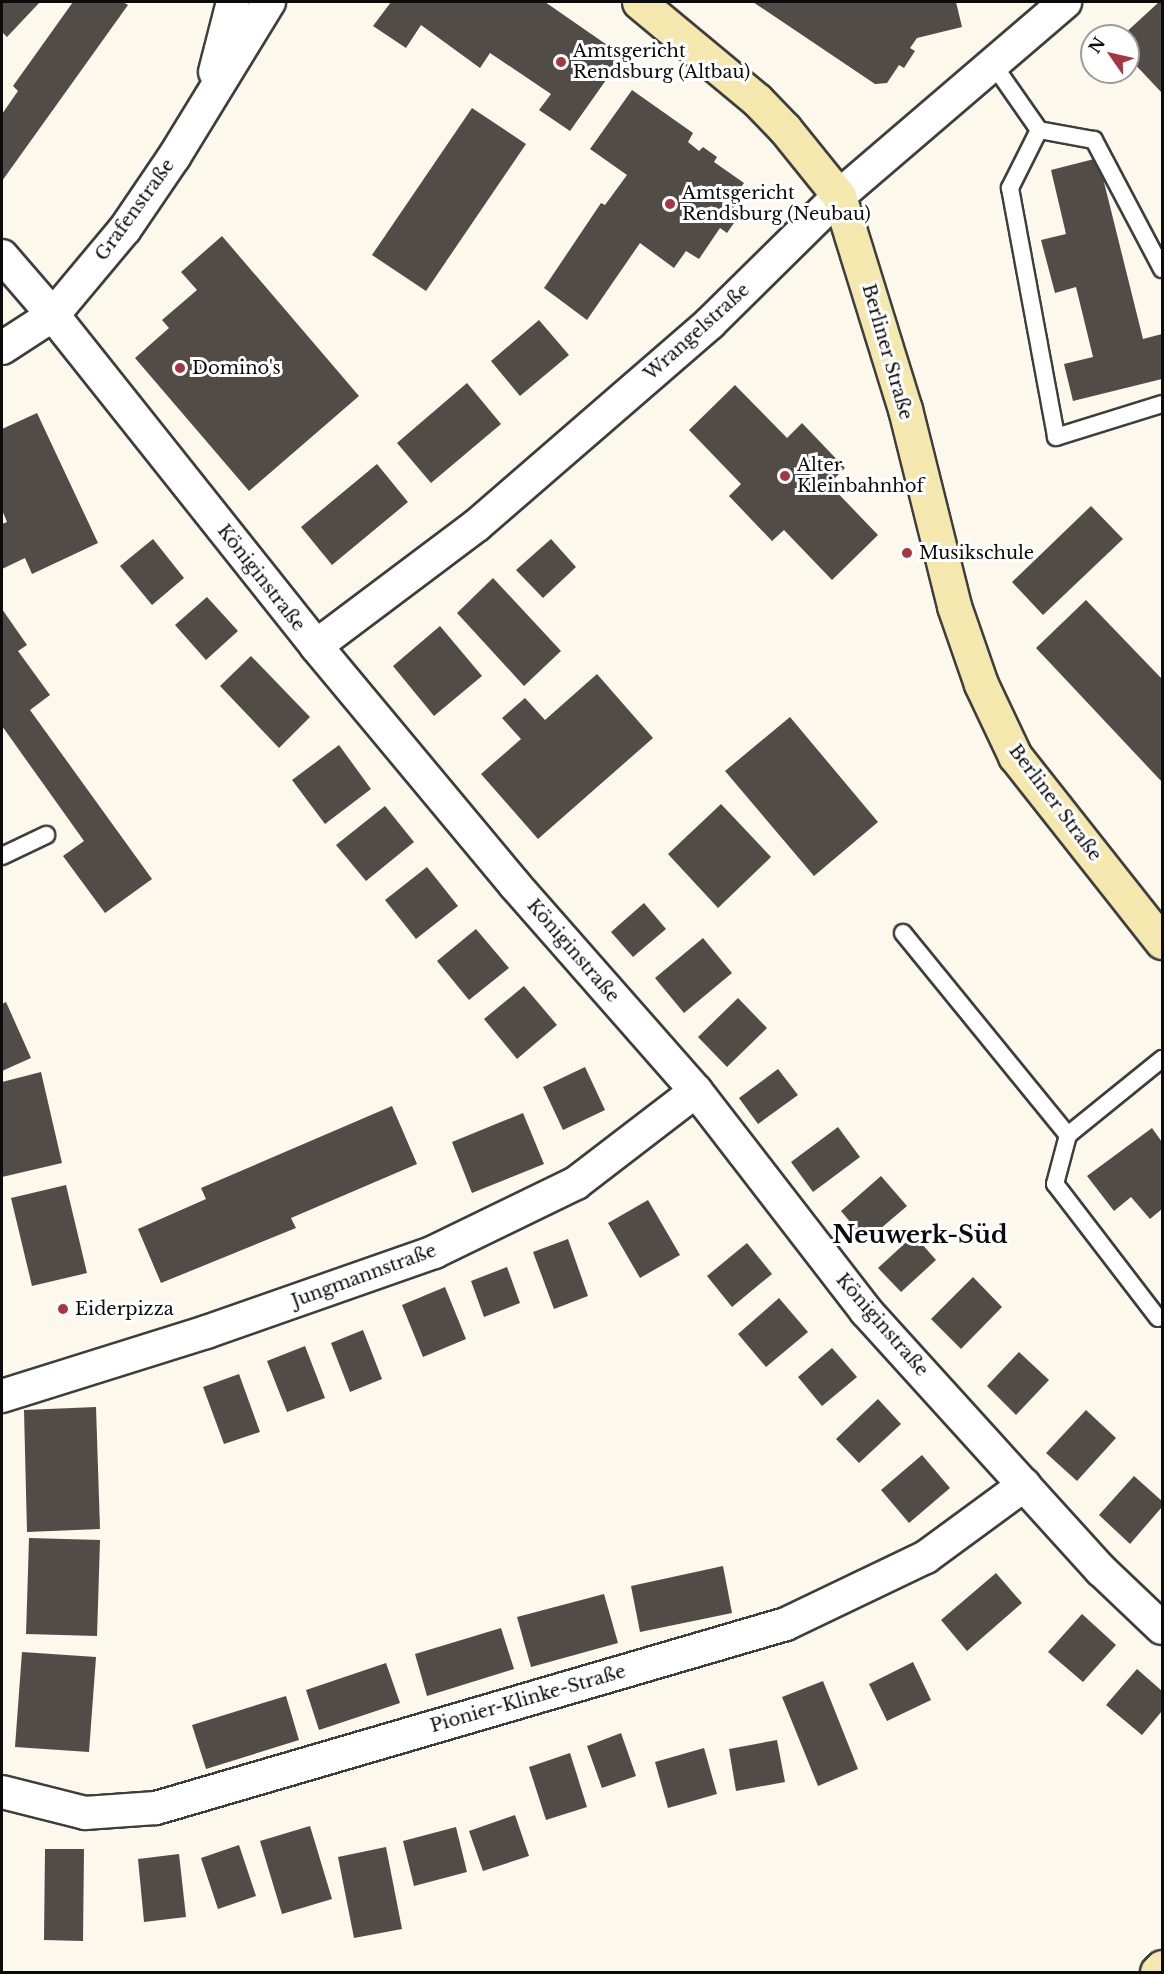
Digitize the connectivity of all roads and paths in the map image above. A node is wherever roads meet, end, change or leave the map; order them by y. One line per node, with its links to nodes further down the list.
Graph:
1 (233, 2): 6 (street, Grafenstraße)
2 (269, 2): 6 (street, Grafenstraße)
3 (639, 2): 8 (main road)
4 (1065, 2): 5 (street, Wrangelstraße)
5 (993, 64): 7 (lane); 8 (street, Wrangelstraße)
6 (208, 100): 11 (street, Grafenstraße)
7 (1039, 130): 10 (lane); 13 (lane)
8 (839, 196): 14 (street, Wrangelstraße); 18 (main road, Berliner Straße)
9 (2, 256): 11 (street, Königinstraße)
10 (1162, 269)
11 (52, 315): 12 (street, Grafenstraße); 14 (street, Königinstraße)
12 (2, 348)
13 (1162, 404)
14 (316, 646): 20 (street, Königinstraße)
15 (46, 835): 16 (lane)
16 (2, 856)
17 (903, 933): 21 (lane)
18 (1162, 942)
19 (1162, 1059): 21 (lane)
20 (696, 1091): 23 (street, Jungmannstraße); 24 (street, Königinstraße)
21 (1068, 1135): 22 (lane)
22 (1158, 1318)
23 (2, 1396)
24 (1024, 1485): 25 (street, Königinstraße); 26 (street, Pionier-Klinke-Straße)
25 (1162, 1628)
26 (2, 1792)
27 (1162, 1966): 28 (main road)
28 (1157, 1972)

